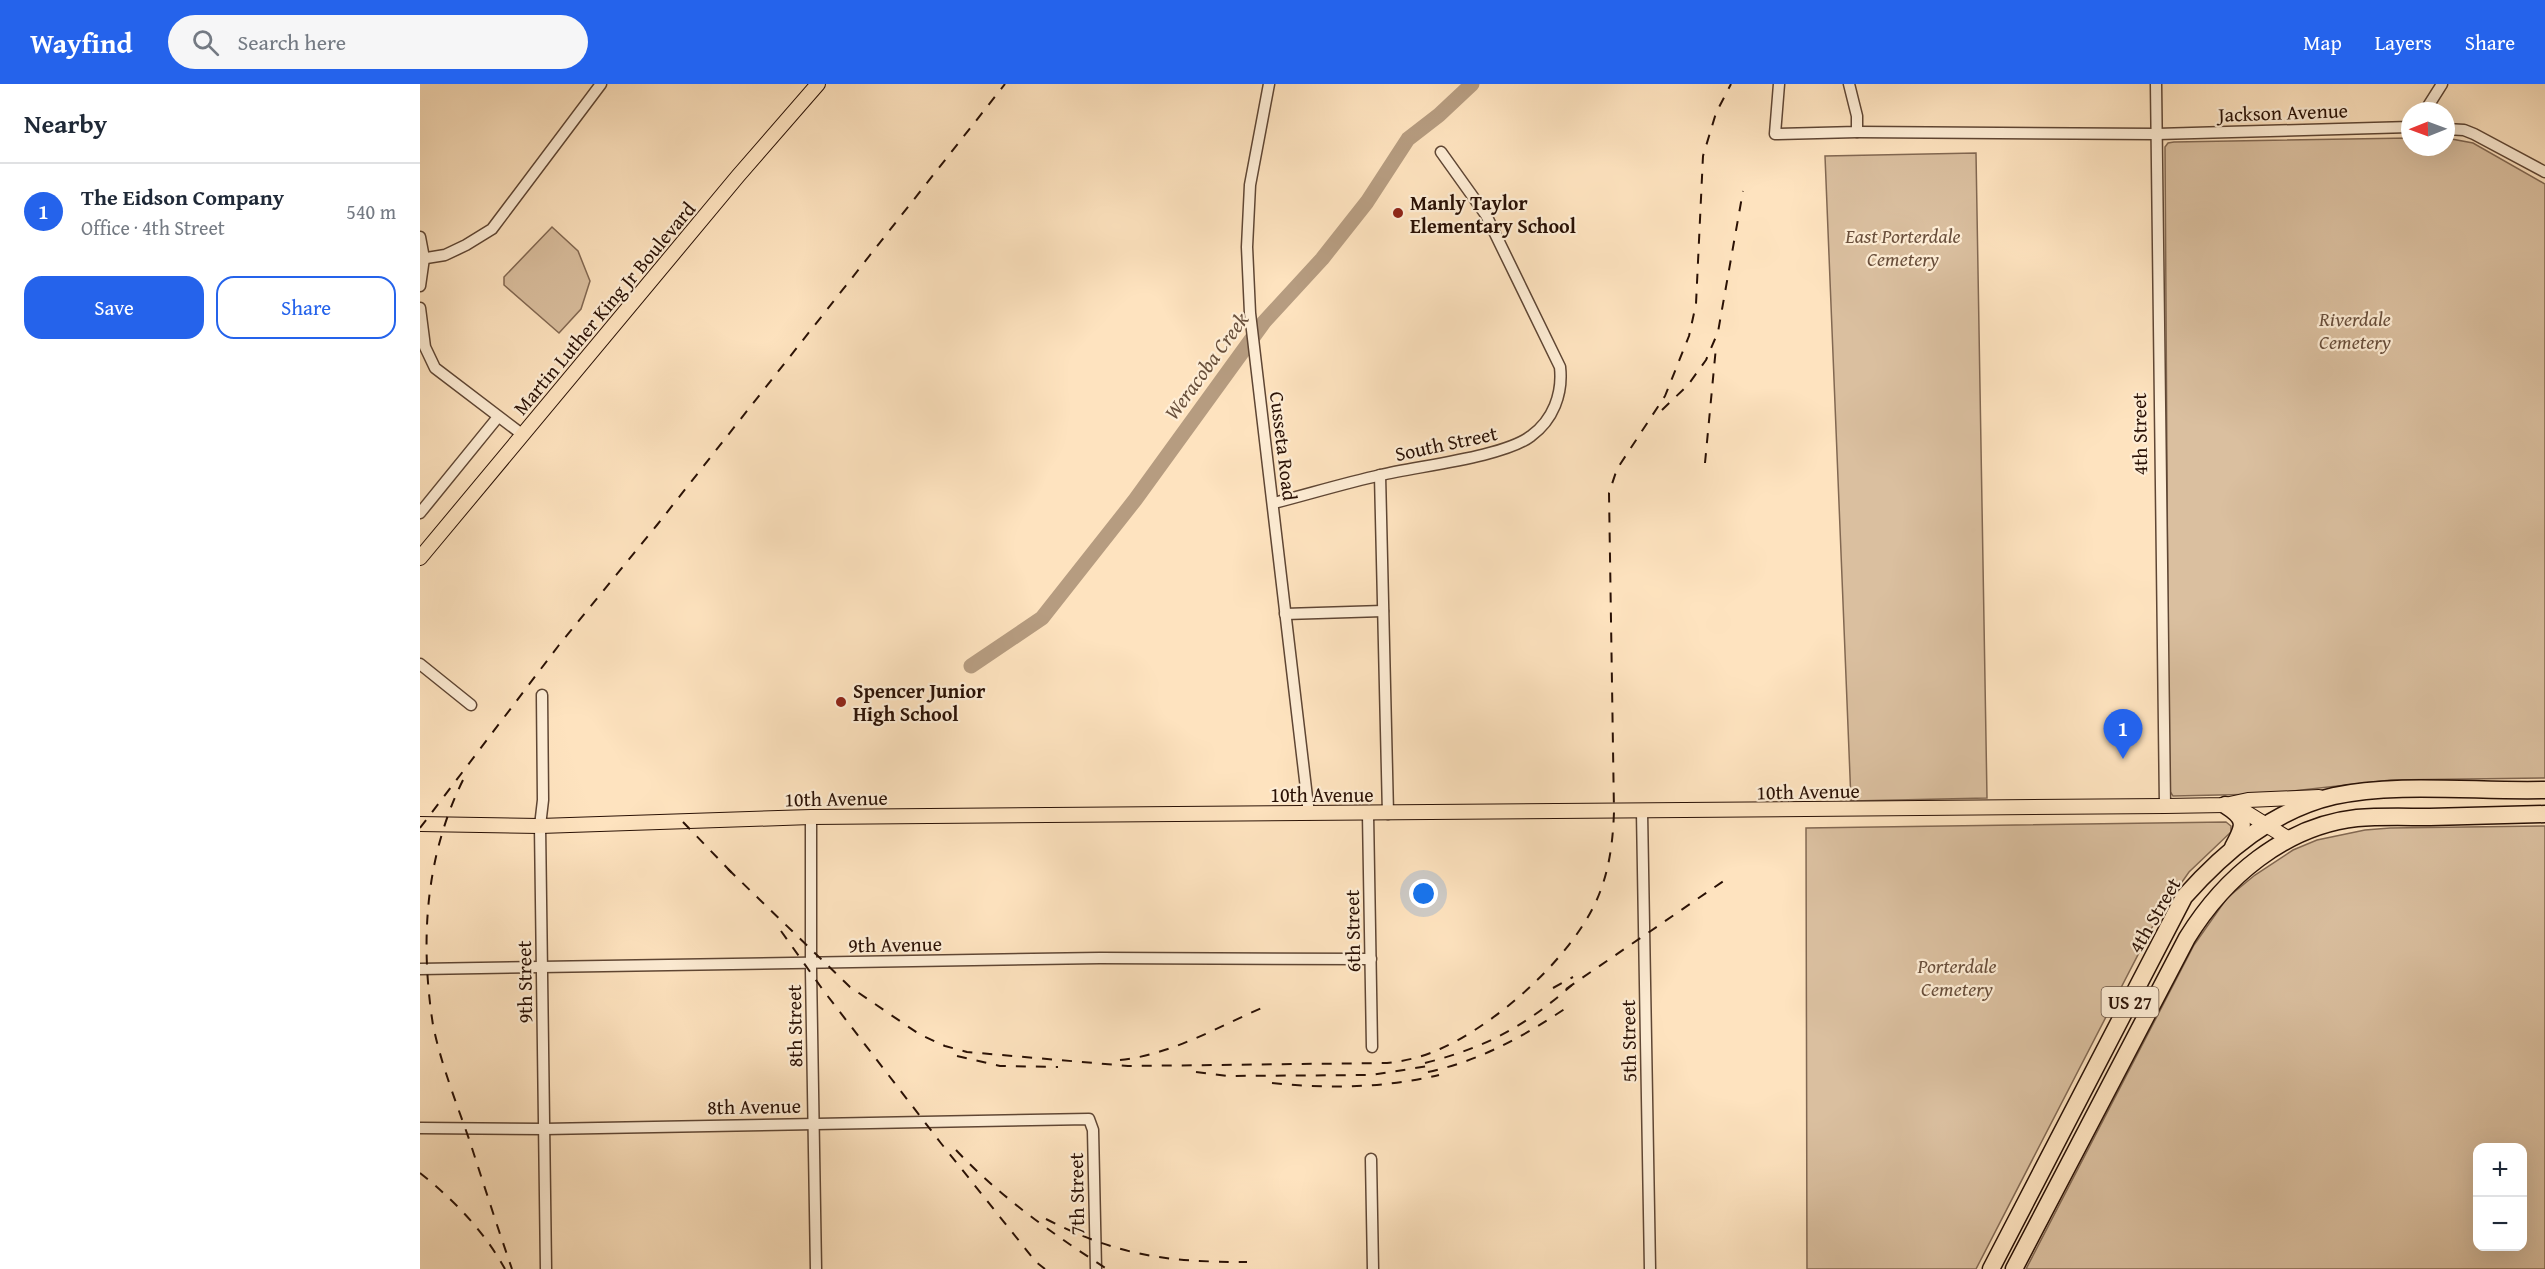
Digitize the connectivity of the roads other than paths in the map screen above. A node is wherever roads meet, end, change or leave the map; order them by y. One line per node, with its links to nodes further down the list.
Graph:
1 (601, 84): 16 (street)
2 (818, 84): 20 (main road, Martin Luther King Jr Boulevard)
3 (1269, 84): 22 (street, Cusseta Road)
4 (1779, 84): 11 (street, Jackson Avenue)
5 (1849, 84): 11 (street)
6 (2156, 84): 12 (street, 4th Street)
7 (2442, 84): 8 (street)
8 (2431, 102)
9 (2401, 127): 12 (street, Jackson Avenue)
10 (2455, 130): 14 (street)
11 (1857, 132): 12 (street, Jackson Avenue)
12 (2157, 134): 34 (street, 4th Street)
13 (1441, 152): 21 (street, South Street)
14 (2545, 172)
15 (420, 237): 16 (street)
16 (422, 258): 17 (street)
17 (420, 286)
18 (420, 308): 19 (street)
19 (498, 417): 20 (street); 23 (street)
20 (523, 435): 24 (main road, Martin Luther King Jr Boulevard)
21 (1380, 475): 22 (street); 25 (street, South Street)
22 (1274, 503): 26 (street, Cusseta Road)
23 (420, 513)
24 (420, 558)
25 (1383, 611): 26 (street); 38 (street, South Street)
26 (1285, 614): 36 (street, Cusseta Road)
27 (420, 664): 29 (street)
28 (542, 695): 44 (street, 9th Street)
29 (471, 705)
30 (2521, 790): 31 (highway, 4th Street / US 27); 32 (highway, 4th Street / US 27); 41 (highway)
31 (2545, 790)
32 (2334, 796): 33 (main road, 10th Avenue); 43 (highway, 4th Street / US 27)
33 (2225, 805): 34 (main road, 10th Avenue); 43 (main road, 10th Avenue); 46 (highway)
34 (2165, 807): 35 (main road, 10th Avenue)
35 (1642, 812): 38 (main road, 10th Avenue); 61 (street, 5th Street)
36 (1309, 814): 37 (main road, 10th Avenue); 40 (main road, 10th Avenue)
37 (1368, 814): 38 (main road, 10th Avenue); 47 (street, 6th Street)
38 (1388, 814)
39 (2545, 814): 41 (highway, 4th Street / US 27)
40 (811, 817): 44 (main road, 10th Avenue); 48 (street, 8th Street)
41 (2427, 817): 45 (highway, 4th Street / US 27)
42 (420, 824): 44 (main road, 10th Avenue)
43 (2268, 825): 45 (main road, 10th Avenue); 46 (highway, 4th Street / US 27)
44 (540, 826): 49 (street, 9th Street)
45 (2289, 839): 63 (highway, 4th Street / US 27)
46 (2233, 847): 62 (highway, 4th Street / US 27)
47 (1371, 959): 48 (street, 9th Avenue); 51 (street, 6th Street)
48 (811, 964): 49 (street, 9th Avenue); 53 (street, 8th Street)
49 (542, 968): 50 (street, 9th Avenue); 55 (street, 9th Street)
50 (420, 969)
51 (1372, 1047)
52 (1089, 1119): 53 (street, 8th Avenue); 59 (street, 7th Street)
53 (814, 1123): 55 (street, 8th Avenue); 58 (street, 8th Street)
54 (420, 1128): 55 (street, 8th Avenue)
55 (544, 1129): 57 (street, 9th Street)
56 (1371, 1159): 60 (street)
57 (546, 1269)
58 (816, 1269)
59 (1096, 1269)
60 (1373, 1269)
61 (1650, 1269)
62 (1990, 1269)
63 (2014, 1269)

